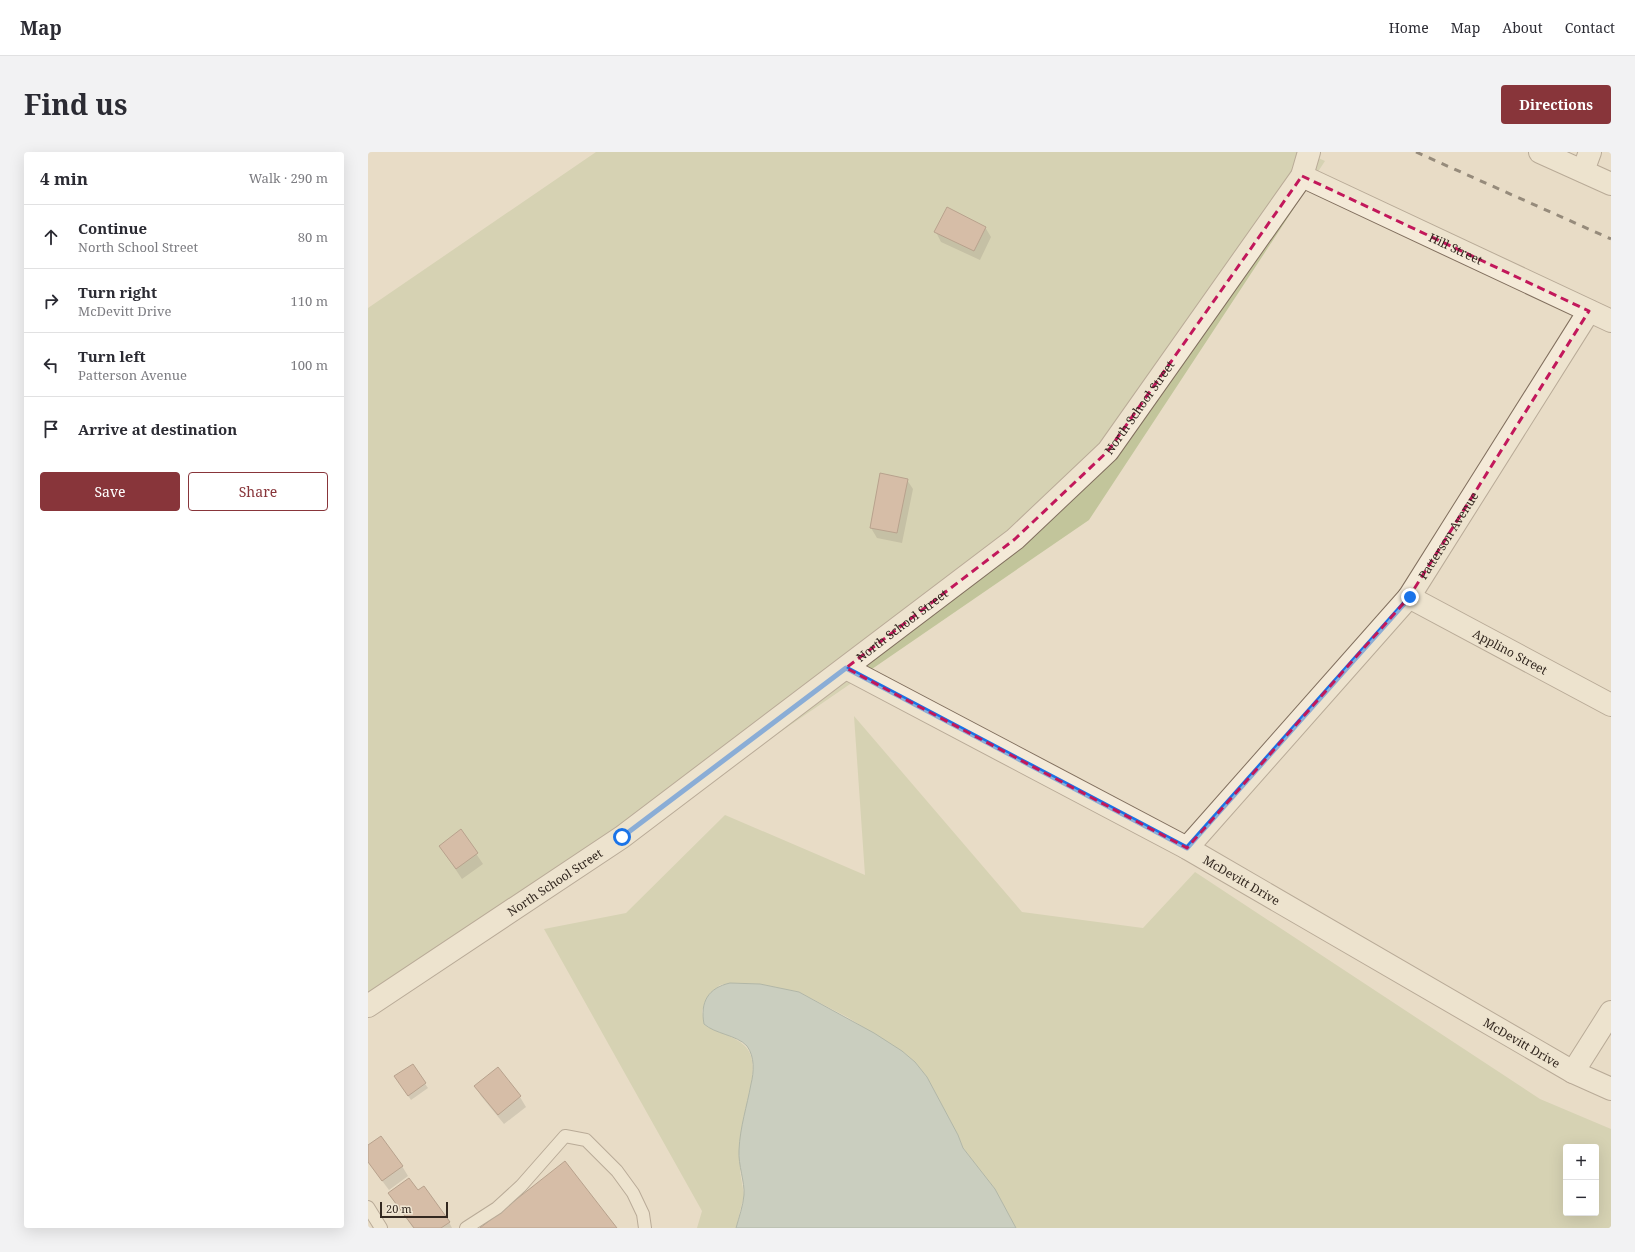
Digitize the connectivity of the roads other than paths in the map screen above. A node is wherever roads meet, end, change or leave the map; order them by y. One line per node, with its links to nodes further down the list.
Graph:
1 (1309, 152): 4 (street, North School Street)
2 (1540, 152): 3 (street)
3 (1586, 162): 5 (street)
4 (1302, 176): 6 (street, Hill Street); 9 (street, North School Street)
5 (1611, 184)
6 (1589, 311): 7 (street, Hill Street); 8 (street, Patterson Avenue)
7 (1611, 321)
8 (1410, 597): 10 (street, Applino Street); 11 (street, Patterson Avenue)
9 (846, 668): 11 (street, McDevitt Drive); 12 (street, North School Street)
10 (1611, 705)
11 (1187, 848): 14 (street, McDevitt Drive)
12 (368, 1006)
13 (1611, 1012): 14 (street)
14 (1573, 1072): 15 (street, McDevitt Drive)
15 (1611, 1089)
16 (368, 1207): 17 (lane)
17 (381, 1228)
18 (466, 1228): 19 (lane)
19 (645, 1228)

